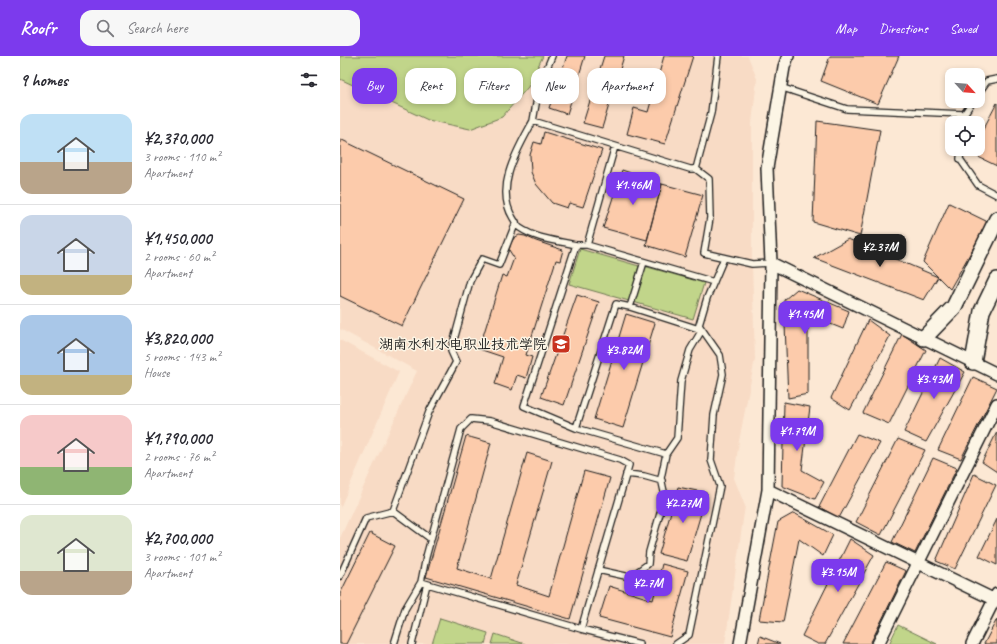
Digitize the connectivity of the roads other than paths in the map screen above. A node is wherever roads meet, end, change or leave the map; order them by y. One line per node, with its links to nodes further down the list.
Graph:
1 (552, 56): 9 (lane)
2 (718, 56): 12 (lane)
3 (788, 56): 6 (street)
4 (997, 79): 5 (lane)
5 (985, 84)
6 (780, 87): 8 (lane); 20 (street)
7 (968, 108): 8 (lane)
8 (964, 114)
9 (533, 121): 10 (lane); 15 (lane)
10 (615, 146): 12 (lane); 17 (lane)
11 (960, 156): 13 (lane)
12 (696, 169): 18 (lane)
13 (997, 195)
14 (997, 219): 25 (main road)
15 (516, 222): 16 (lane); 34 (lane)
16 (576, 245): 17 (lane); 29 (lane)
17 (587, 245): 19 (lane)
18 (724, 258): 20 (lane); 22 (lane)
19 (644, 262): 22 (lane); 23 (lane)
20 (771, 263): 25 (street); 33 (street)
21 (997, 280): 26 (main road)
22 (714, 282): 24 (lane)
23 (630, 307): 24 (lane); 29 (lane)
24 (702, 330): 30 (lane); 45 (lane)
25 (924, 338): 26 (street)
26 (973, 362): 27 (street)
27 (997, 374)
28 (997, 404): 36 (street)
29 (576, 428): 30 (lane)
30 (666, 454): 32 (lane)
31 (626, 474): 32 (lane); 35 (lane); 37 (lane)
32 (662, 481): 37 (lane)
33 (768, 490): 36 (street); 46 (street)
34 (393, 511): 35 (lane); 38 (lane)
35 (431, 539): 39 (lane)
36 (918, 563): 40 (street); 47 (street)
37 (598, 570): 41 (lane)
38 (340, 576)
39 (424, 583): 41 (lane); 42 (lane); 43 (lane)
40 (996, 598): 48 (street)
41 (581, 629): 44 (lane)
42 (394, 644)
43 (412, 644)
44 (640, 644)
45 (676, 644)
46 (740, 644)
47 (878, 644)
48 (972, 644)

